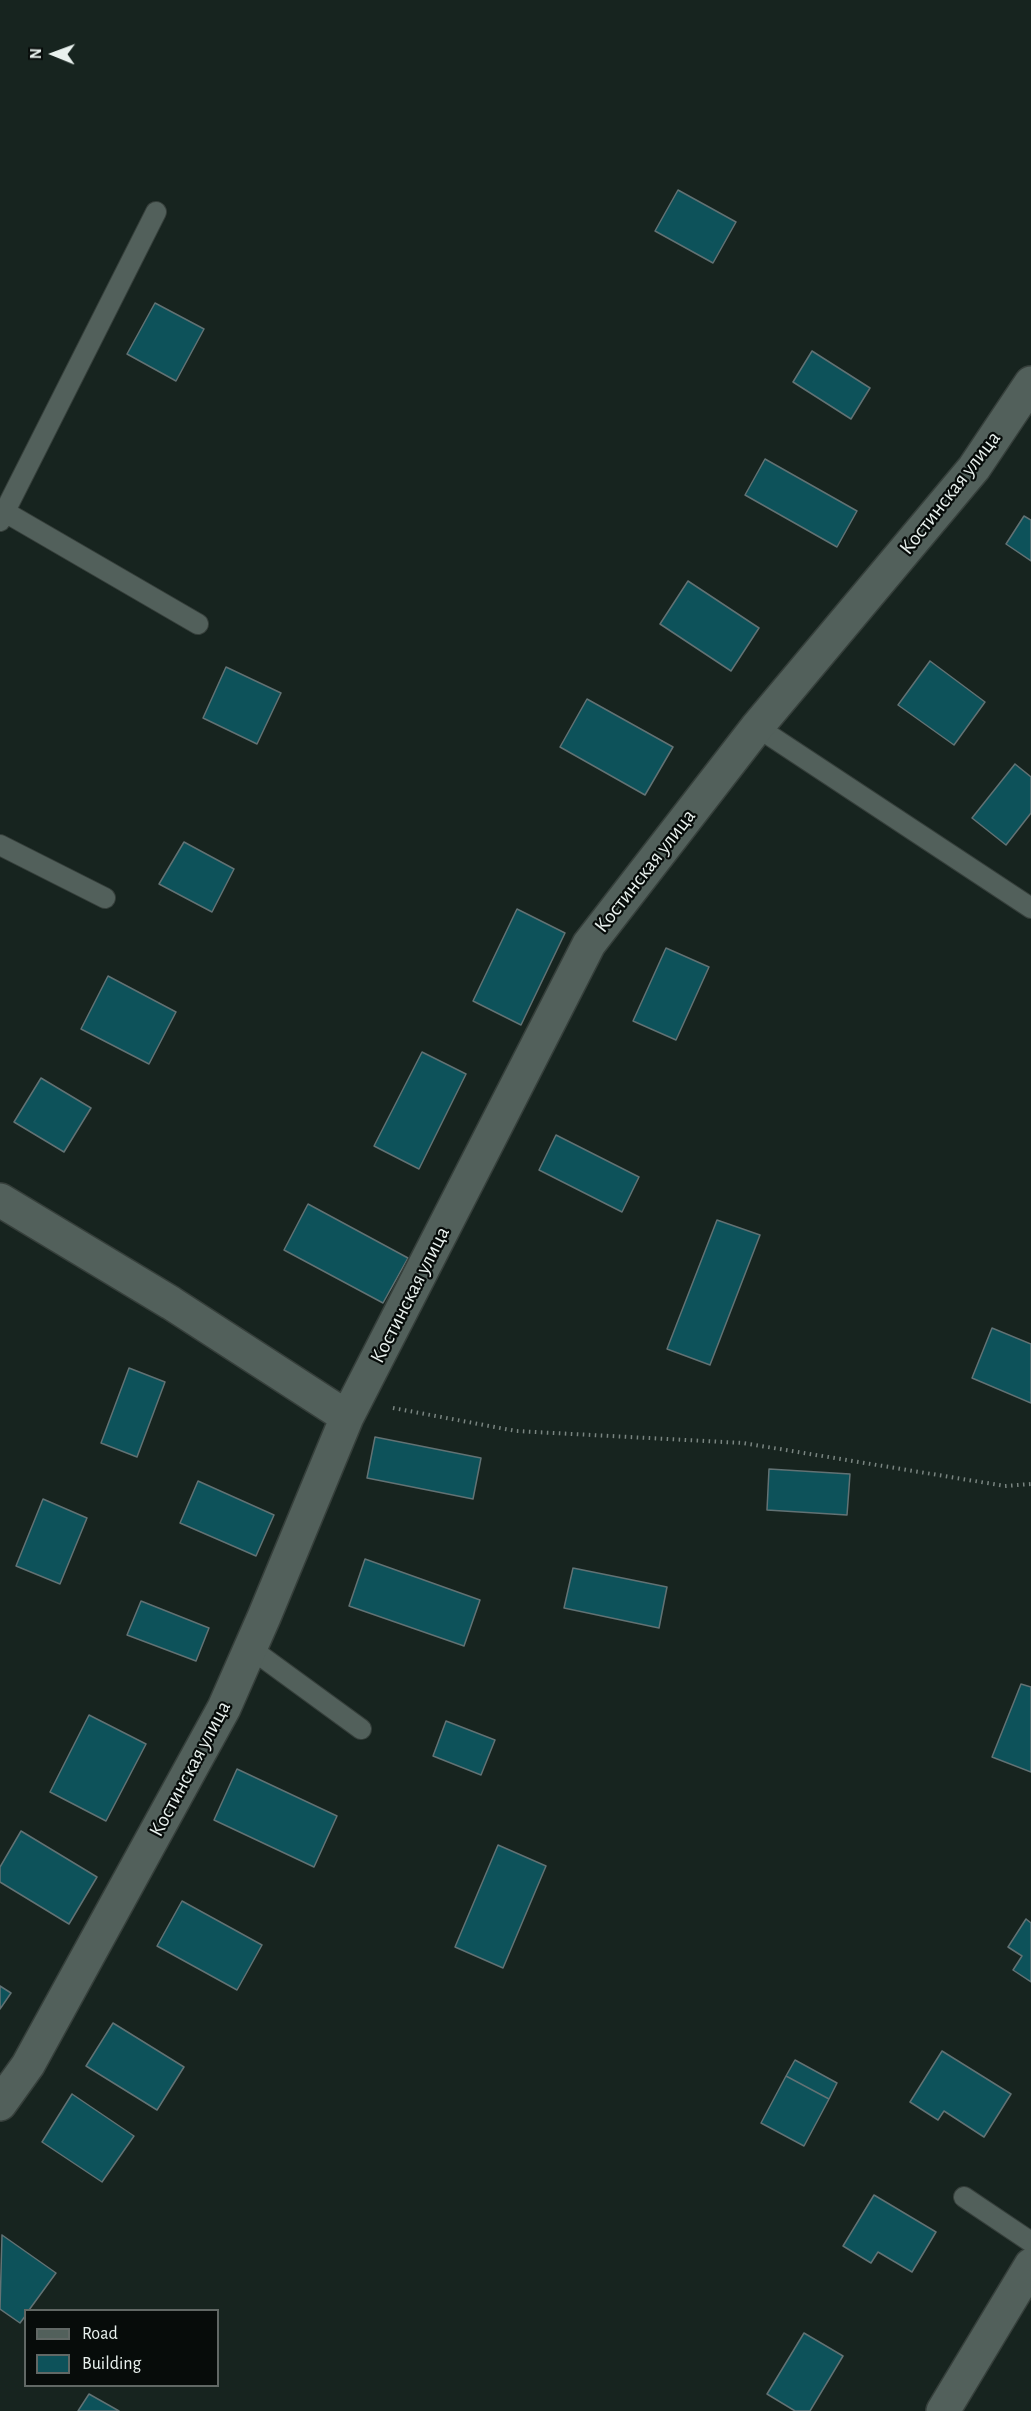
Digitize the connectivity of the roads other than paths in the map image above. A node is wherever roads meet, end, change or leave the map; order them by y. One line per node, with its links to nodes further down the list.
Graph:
1 (156, 212): 3 (lane)
2 (1031, 383): 5 (street, Костинская улица)
3 (2, 517): 4 (lane)
4 (198, 624)
5 (757, 727): 8 (lane); 10 (street, Костинская улица)
6 (0, 845): 7 (lane)
7 (105, 898)
8 (1031, 908)
9 (0, 1200): 10 (street)
10 (352, 1409): 11 (street, Костинская улица)
11 (250, 1648): 12 (lane); 13 (street, Костинская улица)
12 (361, 1729)
13 (0, 2104)
14 (964, 2197): 15 (lane)
15 (1031, 2242)
16 (1031, 2265): 17 (street)
17 (943, 2411)

